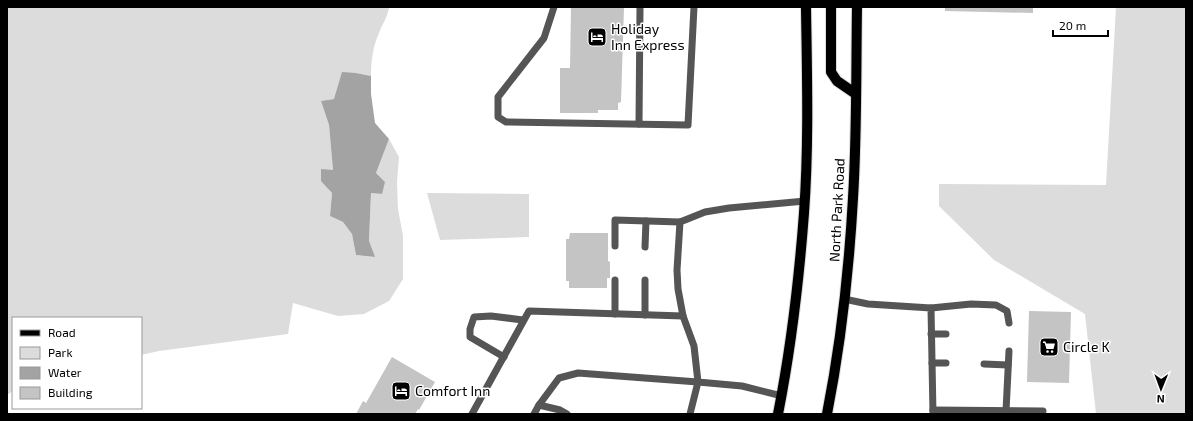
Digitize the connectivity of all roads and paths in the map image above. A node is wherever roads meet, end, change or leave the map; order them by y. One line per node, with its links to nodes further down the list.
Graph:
1 (554, 7): 8 (lane)
2 (640, 7): 8 (lane)
3 (694, 7): 8 (lane)
4 (806, 7): 9 (main road)
5 (831, 7): 7 (main road)
6 (857, 7): 7 (main road, North Park Road)
7 (856, 94): 16 (main road, North Park Road)
8 (639, 124)
9 (805, 201): 11 (lane); 32 (main road)
10 (646, 221): 11 (lane); 12 (lane); 13 (lane)
11 (680, 222): 20 (lane)
12 (615, 246)
13 (645, 247)
14 (615, 280): 18 (lane)
15 (645, 280): 19 (lane)
16 (844, 299): 17 (lane); 44 (main road, North Park Road)
17 (931, 308): 22 (lane); 23 (lane)
18 (615, 314): 19 (lane); 21 (lane)
19 (645, 315): 20 (lane)
20 (683, 316): 31 (lane)
21 (523, 320): 26 (lane); 26 (lane)
22 (1009, 324)
23 (931, 334): 24 (lane); 27 (lane)
24 (946, 334)
25 (1009, 351): 30 (lane)
26 (504, 357): 38 (lane)
27 (932, 363): 28 (lane); 37 (lane)
28 (946, 363)
29 (984, 364): 30 (lane)
30 (1008, 365): 34 (lane)
31 (698, 382): 32 (lane); 33 (lane); 42 (lane)
32 (782, 396): 43 (main road)
33 (539, 405): 36 (lane); 39 (lane); 40 (lane)
34 (1006, 411): 35 (lane); 37 (lane)
35 (1043, 411)
36 (558, 412): 41 (lane)
37 (933, 412)
38 (472, 414)
39 (529, 414)
40 (534, 414)
41 (567, 414)
42 (690, 414)
43 (778, 414)
44 (827, 414)

